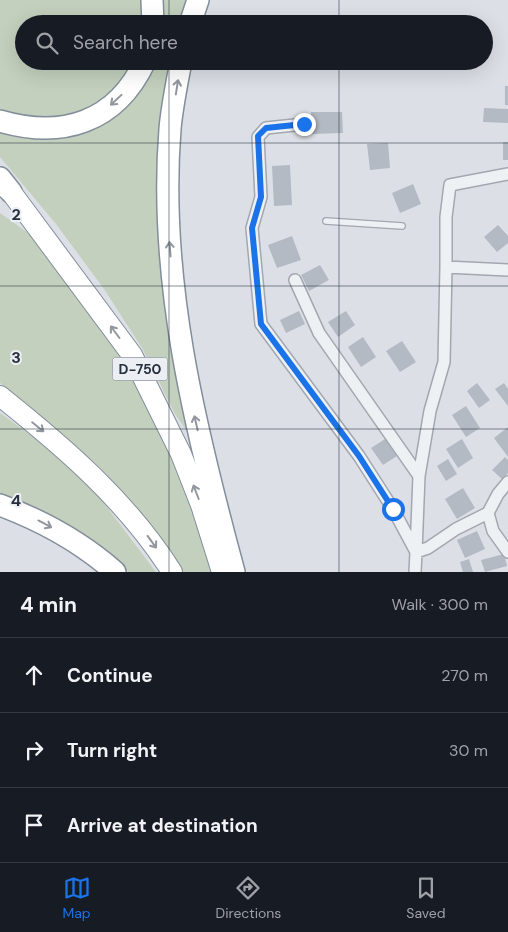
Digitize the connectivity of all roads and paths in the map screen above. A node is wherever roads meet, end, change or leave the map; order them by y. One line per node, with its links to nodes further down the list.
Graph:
1 (152, 0): 3 (highway)
2 (198, 0): 4 (highway)
3 (153, 15)
4 (193, 15)
5 (141, 70): 7 (highway, one-way to 7)
6 (180, 70): 26 (highway, one-way to 6)
7 (0, 121)
8 (304, 124): 21 (street)
9 (508, 174): 13 (street)
10 (4, 184): 25 (highway, D-750, one-way to 10)
11 (326, 221): 12 (lane)
12 (402, 226)
13 (446, 267): 14 (street); 17 (street)
14 (508, 270)
15 (295, 280): 17 (street)
16 (0, 396): 24 (highway, one-way to 24)
17 (419, 476): 21 (street)
18 (508, 482): 20 (street)
19 (0, 505): 23 (highway, one-way to 23)
20 (488, 512): 21 (street); 22 (street)
21 (416, 552): 27 (street)
22 (508, 552)
23 (115, 572)
24 (172, 572)
25 (222, 572)
26 (234, 572)
27 (415, 572)

